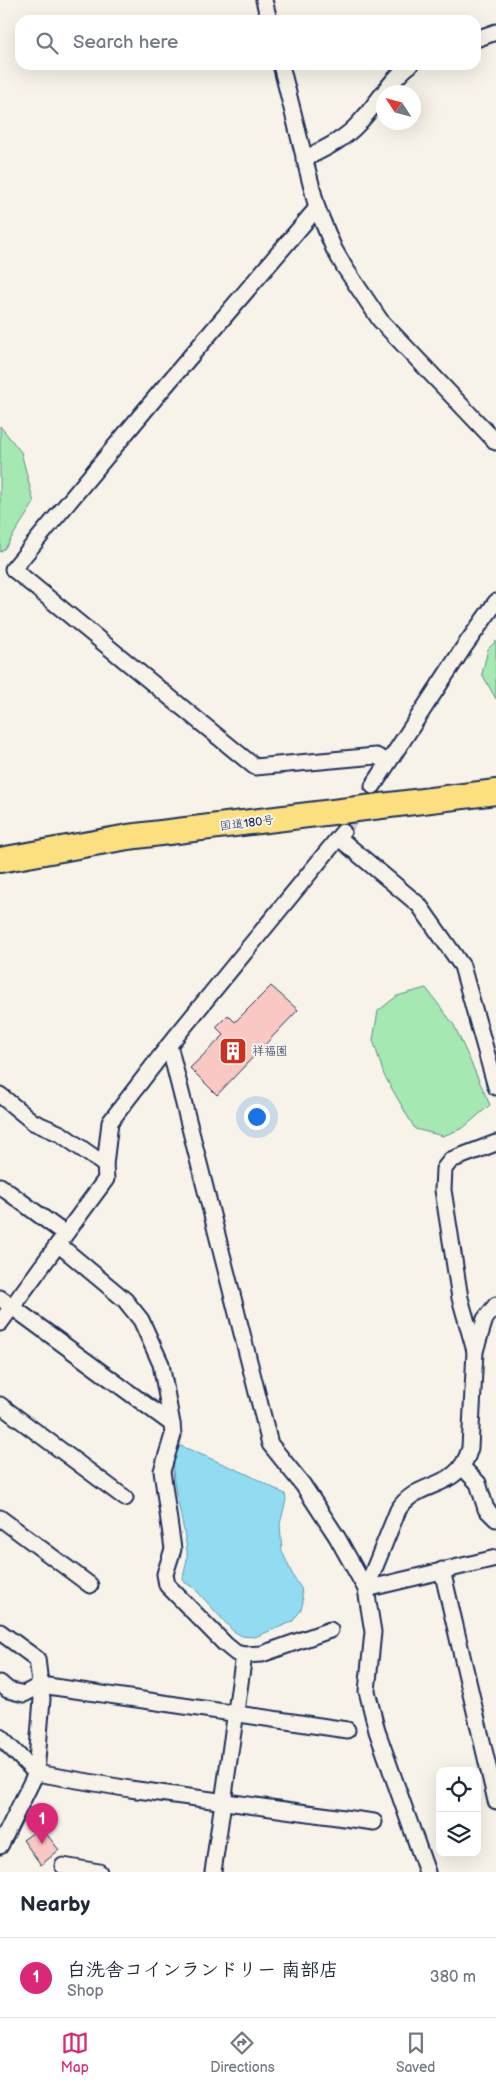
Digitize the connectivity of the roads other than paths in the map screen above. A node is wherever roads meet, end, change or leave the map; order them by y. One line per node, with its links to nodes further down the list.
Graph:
1 (264, 0): 2 (street)
2 (268, 15)
3 (496, 32): 4 (street)
4 (481, 37)
5 (282, 70): 7 (street)
6 (404, 70): 7 (street)
7 (304, 159): 8 (street)
8 (317, 208): 9 (street); 11 (street)
9 (496, 442)
10 (496, 602): 11 (street)
11 (388, 762): 12 (street)
12 (373, 786)
13 (496, 792): 14 (highway, 国道180号)
14 (0, 860)
15 (169, 1045): 16 (street); 19 (street); 35 (street)
16 (496, 1086)
17 (0, 1095): 19 (street)
18 (496, 1143): 25 (street)
19 (105, 1165): 21 (street)
20 (0, 1186): 21 (street)
21 (62, 1239): 22 (street); 27 (street)
22 (6, 1302): 24 (street); 27 (street)
23 (496, 1304): 25 (street)
24 (0, 1323)
25 (476, 1351): 28 (street)
26 (0, 1405): 29 (street)
27 (172, 1424): 38 (street)
28 (462, 1468): 31 (street); 35 (street)
29 (125, 1498)
30 (0, 1518): 34 (street)
31 (496, 1519)
32 (496, 1558): 33 (street)
33 (442, 1570): 35 (street); 46 (street)
34 (90, 1586)
35 (366, 1589): 52 (street)
36 (330, 1630): 38 (street)
37 (0, 1632): 40 (street)
38 (244, 1655): 41 (street)
39 (0, 1683): 40 (street)
40 (41, 1685): 41 (street); 44 (street)
41 (237, 1713): 42 (street); 45 (street)
42 (347, 1730)
43 (0, 1737): 44 (street)
44 (36, 1772): 45 (street); 48 (street)
45 (224, 1801): 47 (street); 51 (street)
46 (496, 1801)
47 (374, 1822)
48 (0, 1846)
49 (64, 1866): 50 (street)
50 (99, 1872)
51 (213, 1872)
52 (427, 1872)

